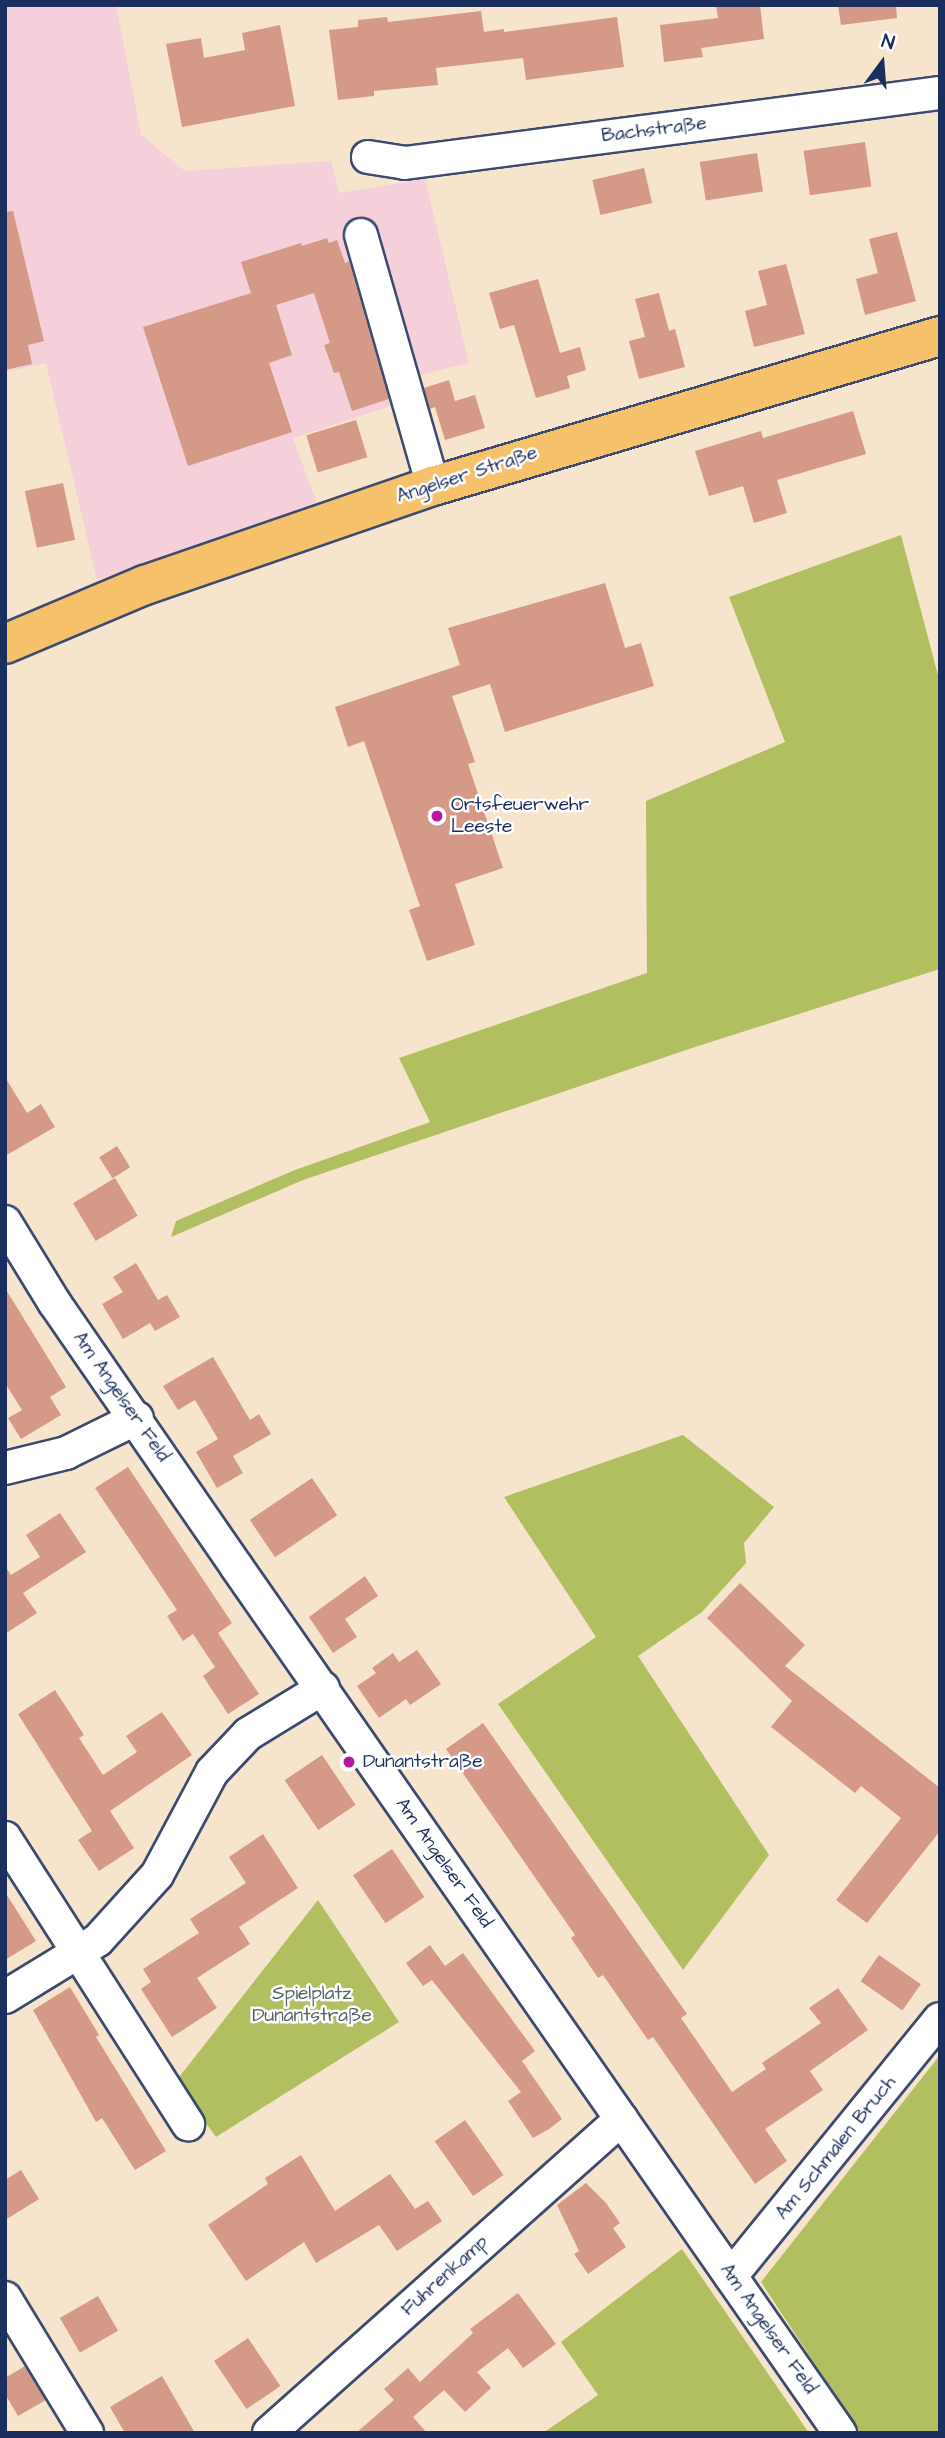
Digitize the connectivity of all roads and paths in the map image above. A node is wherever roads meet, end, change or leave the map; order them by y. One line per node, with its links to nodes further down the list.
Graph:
1 (940, 93): 2 (street, Bachstraße)
2 (368, 157)
3 (361, 235): 5 (street)
4 (940, 336): 5 (main road, Angelser Straße)
5 (433, 486): 6 (main road, Angelser Straße)
6 (5, 644)
7 (5, 1222): 8 (street, Am Angelser Feld)
8 (137, 1418): 9 (street); 10 (street, Am Angelser Feld)
9 (5, 1468)
10 (323, 1688): 12 (street); 15 (street, Am Angelser Feld)
11 (5, 1839): 12 (street)
12 (79, 1951): 13 (street); 16 (street)
13 (5, 1997)
14 (940, 2019): 17 (street, Am Schmalen Bruch)
15 (621, 2119): 17 (street, Am Angelser Feld); 20 (street, Fuhrenkamp)
16 (188, 2124)
17 (731, 2276): 21 (street, Am Angelser Feld)
18 (5, 2298): 19 (street)
19 (86, 2433)
20 (269, 2433)
21 (839, 2433)

